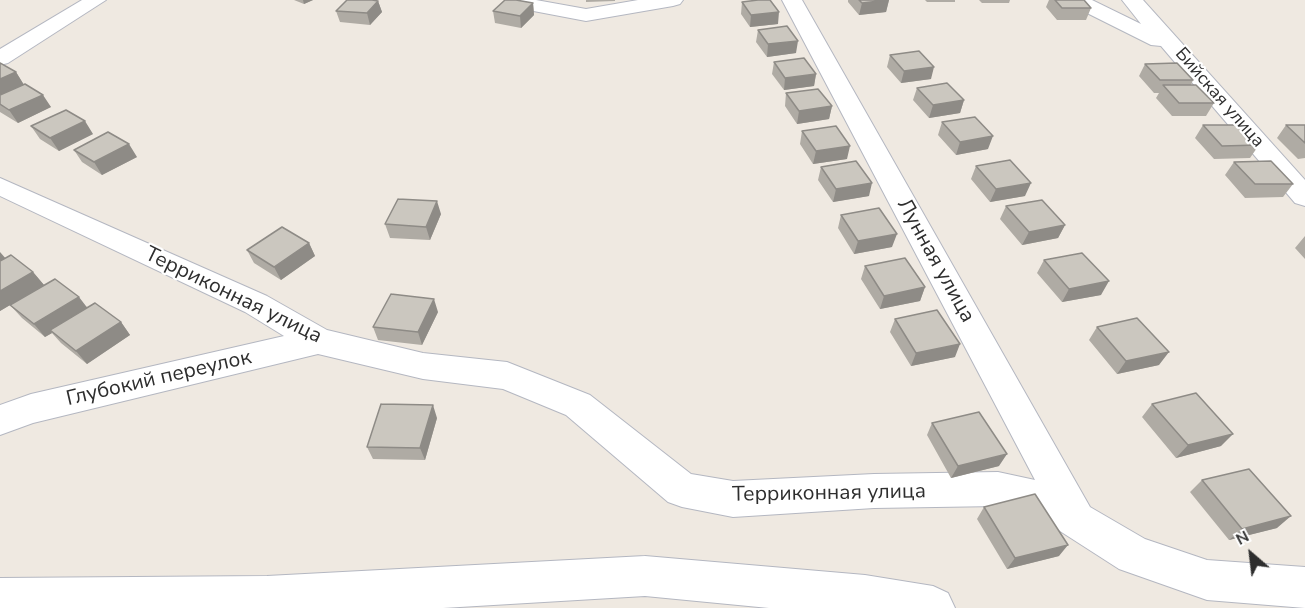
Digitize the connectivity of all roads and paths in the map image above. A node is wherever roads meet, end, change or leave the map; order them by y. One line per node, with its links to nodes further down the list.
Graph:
1 (96, 0): 8 (street)
2 (519, 0): 3 (street)
3 (673, 0)
4 (792, 0): 13 (street, Лунная улица)
5 (1076, 0): 7 (street)
6 (1132, 0): 7 (street, Бийская улица)
7 (1178, 50): 10 (street, Бийская улица)
8 (0, 58)
9 (0, 186): 11 (street, Терриконная улица)
10 (1305, 197)
11 (318, 341): 12 (street, Глубокий переулок); 13 (street, Терриконная улица)
12 (0, 420)
13 (1078, 522): 14 (street, Терриконная улица)
14 (1305, 588)
15 (0, 599): 16 (street)
16 (933, 608)

